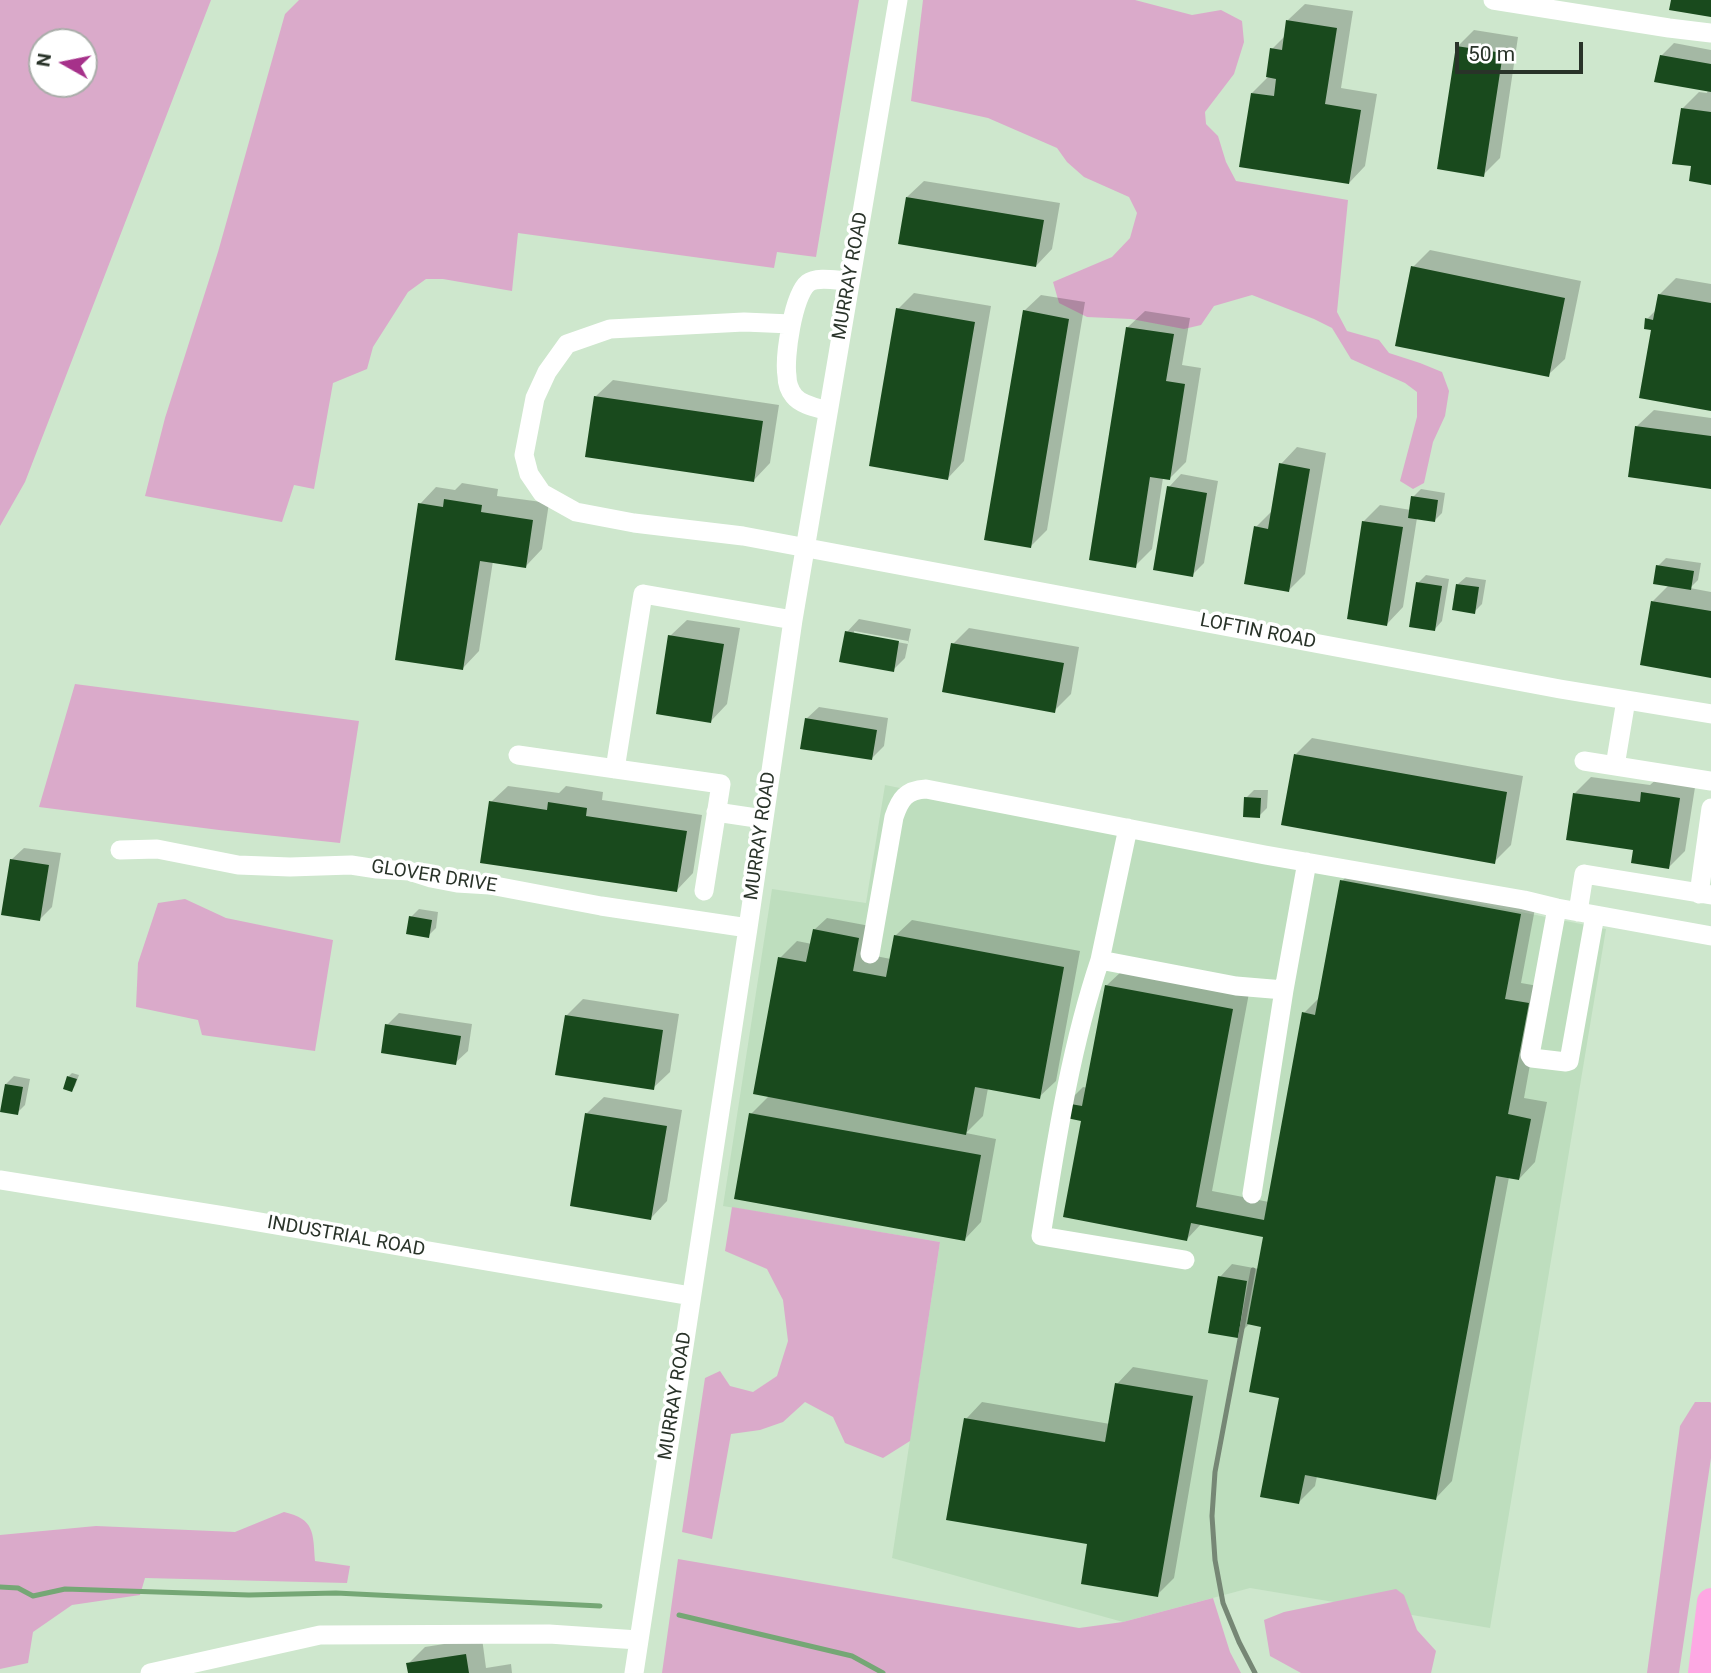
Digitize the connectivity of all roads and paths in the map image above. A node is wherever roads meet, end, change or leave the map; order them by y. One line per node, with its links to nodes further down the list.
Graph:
1 (898, 0): 5 (street, MURRAY ROAD)
2 (1493, 0): 3 (street)
3 (1520, 2): 4 (street)
4 (1711, 33)
5 (850, 281): 6 (street); 7 (street, MURRAY ROAD)
6 (791, 324): 7 (street); 8 (street, LOFTIN ROAD)
7 (828, 411): 8 (street, MURRAY ROAD)
8 (806, 547): 9 (street, MURRAY ROAD); 10 (street, LOFTIN ROAD)
9 (793, 620): 15 (street); 19 (street, MURRAY ROAD)
10 (1626, 700): 11 (street, LOFTIN ROAD); 14 (street)
11 (1711, 715)
12 (518, 755): 15 (street)
13 (1584, 761): 14 (street)
14 (1615, 766): 16 (street)
15 (615, 769): 18 (street)
16 (1711, 781)
17 (1711, 808): 24 (street)
18 (716, 812): 19 (street); 23 (street)
19 (763, 820): 27 (street, MURRAY ROAD)
20 (1128, 828): 22 (street); 29 (street); 30 (street)
21 (120, 850): 27 (street, GLOVER DRIVE)
22 (1307, 863): 25 (street); 31 (street)
23 (704, 891)
24 (1705, 894): 26 (street)
25 (1556, 908): 26 (street); 26 (street)
26 (1587, 914): 28 (street)
27 (748, 928): 35 (street, MURRAY ROAD)
28 (1711, 936)
29 (870, 954)
30 (1100, 960): 31 (street); 34 (street)
31 (1284, 989): 33 (street)
32 (0, 1180): 35 (street, INDUSTRIAL ROAD)
33 (1252, 1194)
34 (1185, 1260)
35 (691, 1296): 37 (street, MURRAY ROAD)
36 (1711, 1602): 40 (highway)
37 (639, 1640): 38 (street); 39 (street, MURRAY ROAD)
38 (149, 1673)
39 (634, 1673)
40 (1702, 1673)

